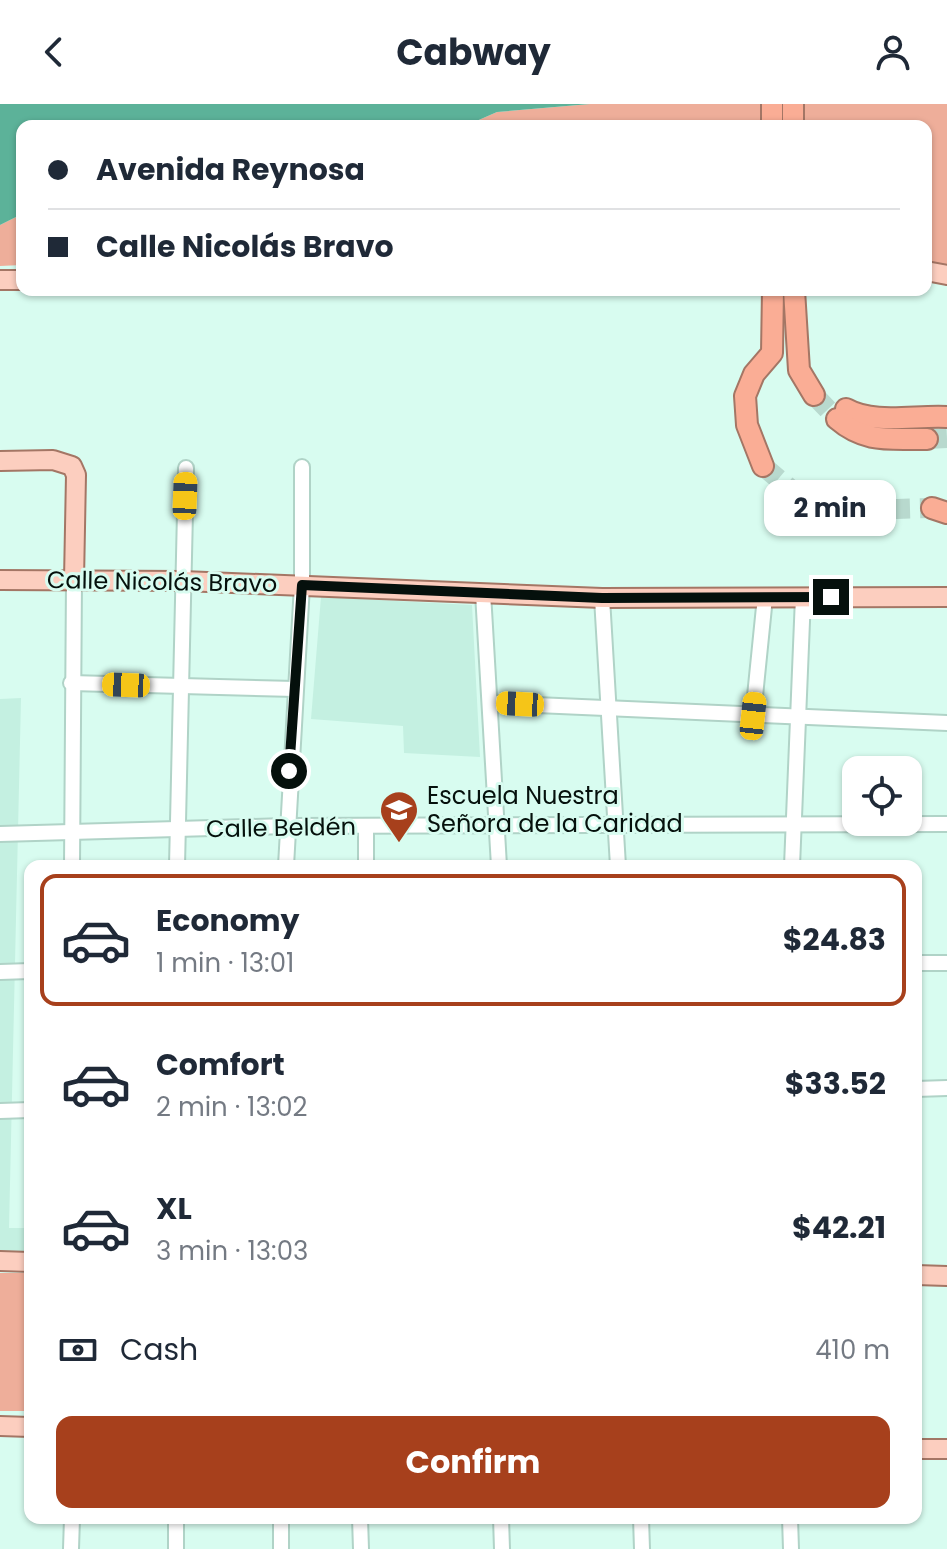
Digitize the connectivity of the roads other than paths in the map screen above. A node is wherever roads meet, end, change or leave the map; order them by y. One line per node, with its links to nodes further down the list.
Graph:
1 (791, 296): 3 (highway)
2 (791, 296): 7 (highway)
3 (818, 391)
4 (947, 417): 5 (highway)
5 (927, 439)
6 (0, 461): 13 (main road)
7 (763, 466)
8 (302, 467): 15 (street)
9 (186, 468): 14 (street)
10 (800, 497): 11 (highway)
11 (860, 510)
12 (0, 580): 13 (main road, Calle Nicolás Bravo)
13 (74, 580): 14 (main road, Calle Nicolás Bravo); 21 (street)
14 (183, 581): 15 (main road, Calle Nicolás Bravo); 22 (street)
15 (302, 585): 16 (main road, Calle Nicolás Bravo); 23 (street)
16 (483, 593): 20 (main road, Calle Nicolás Bravo); 24 (street)
17 (765, 597): 18 (main road, Calle Nicolás Bravo); 20 (main road, Calle Nicolás Bravo); 26 (street)
18 (803, 597): 19 (main road, Calle Nicolás Bravo); 27 (street)
19 (947, 597)
20 (602, 598): 25 (street)
21 (71, 683): 22 (street); 36 (street)
22 (180, 687): 23 (street); 35 (street)
23 (295, 689): 32 (street)
24 (490, 703): 25 (street); 34 (street)
25 (611, 709): 26 (street); 31 (street)
26 (753, 716): 27 (street)
27 (796, 718): 28 (street); 29 (street)
28 (947, 723)
29 (792, 824): 30 (street, Calle Beldén); 31 (street, Calle Beldén); 44 (street)
30 (947, 824)
31 (617, 825): 34 (street, Calle Beldén); 43 (street)
32 (286, 826): 33 (street, Calle Beldén); 35 (street, Calle Beldén); 40 (street)
33 (366, 827): 34 (street, Calle Beldén); 41 (street)
34 (499, 827): 42 (street)
35 (177, 829): 36 (street, Calle Beldén); 39 (street)
36 (72, 832): 37 (street, Calle Beldén); 38 (street)
37 (0, 834)
38 (72, 860)
39 (177, 860)
40 (286, 860)
41 (366, 860)
42 (499, 860)
43 (618, 860)
44 (792, 860)
45 (922, 963): 46 (street)
46 (947, 963)
47 (24, 971): 48 (street)
48 (0, 972)
49 (947, 1088): 50 (street)
50 (922, 1089)
51 (24, 1110): 52 (street)
52 (0, 1111)
53 (0, 1261): 54 (main road)
54 (24, 1262)
55 (922, 1275): 56 (main road)
56 (947, 1276)
57 (0, 1426): 58 (main road)
58 (24, 1427)
59 (922, 1449): 60 (main road)
60 (947, 1449)
61 (72, 1524): 68 (street)
62 (176, 1524): 69 (street)
63 (281, 1524): 70 (street)
64 (360, 1524): 71 (street)
65 (501, 1524): 72 (street)
66 (641, 1524): 73 (street)
67 (790, 1524): 74 (street)
68 (71, 1549)
69 (176, 1549)
70 (281, 1549)
71 (361, 1549)
72 (502, 1549)
73 (642, 1549)
74 (791, 1549)

